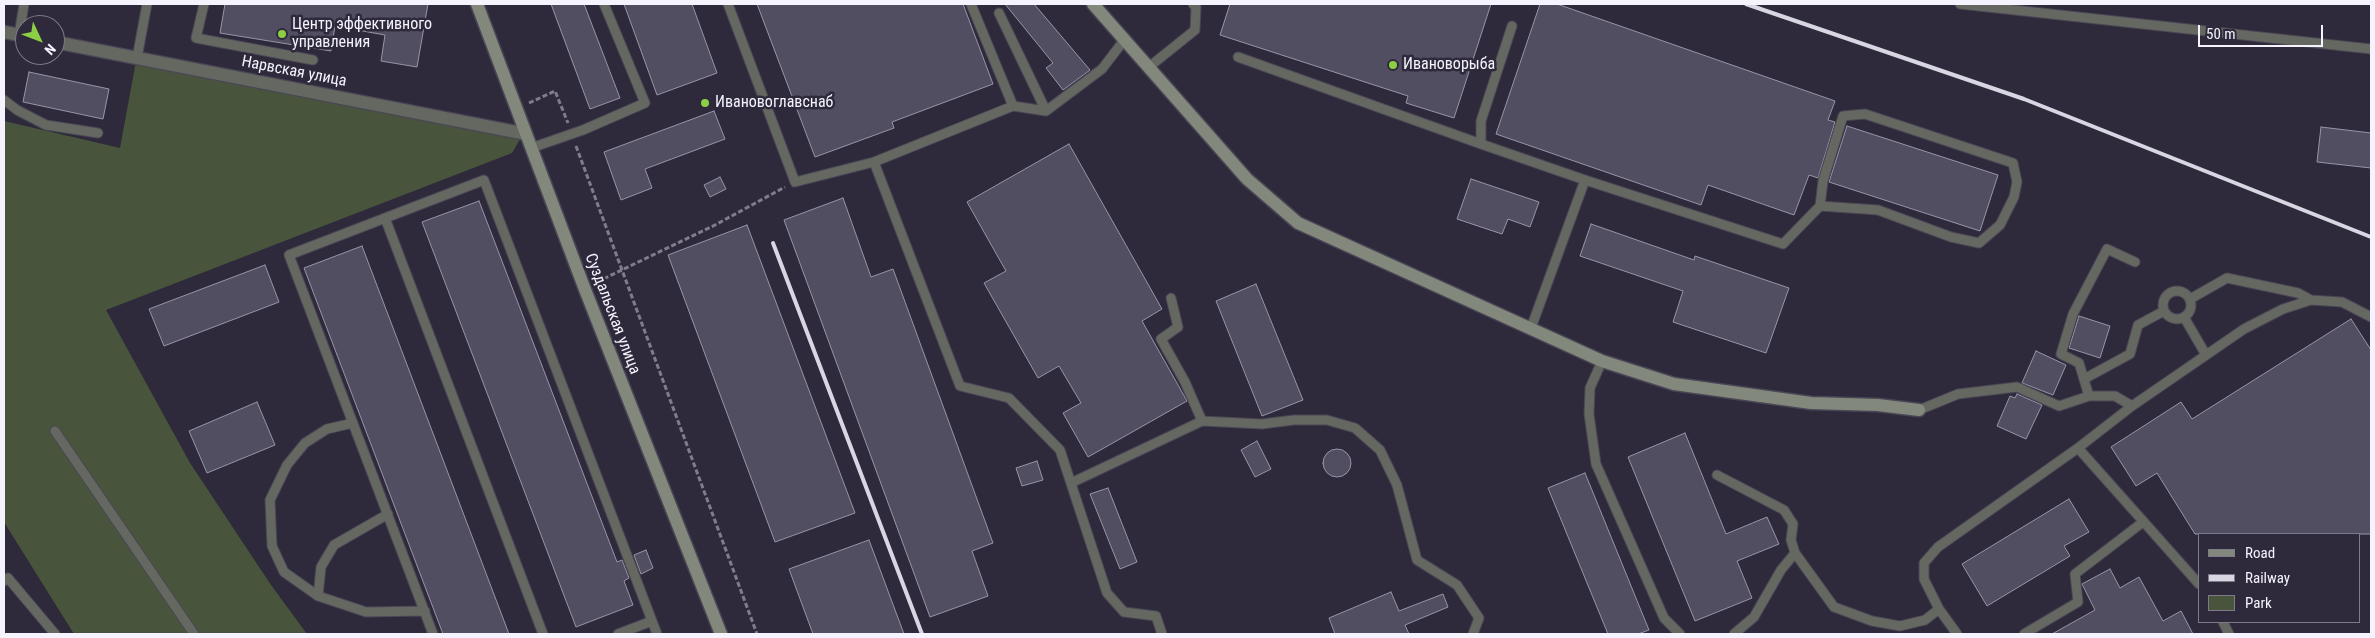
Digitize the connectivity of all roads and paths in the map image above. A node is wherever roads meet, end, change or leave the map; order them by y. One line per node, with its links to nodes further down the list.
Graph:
1 (147, 4): 16 (lane)
2 (204, 4): 17 (lane)
3 (477, 4): 21 (street, Суздальская улица)
4 (604, 4): 25 (lane)
5 (728, 4): 30 (lane)
6 (971, 4): 20 (lane)
7 (1093, 4): 12 (street)
8 (1193, 4): 18 (lane)
9 (1960, 4): 14 (lane)
10 (999, 13): 22 (lane)
11 (1512, 26): 26 (lane)
12 (1125, 39): 18 (street); 22 (lane)
13 (65, 44): 16 (street, Нарвская улица)
14 (2371, 49)
15 (1238, 57): 26 (lane)
16 (137, 58): 24 (street, Нарвская улица)
17 (313, 60)
18 (1149, 67): 42 (street)
19 (4, 100): 23 (lane)
20 (1013, 106): 22 (lane); 28 (lane)
21 (516, 108): 24 (street, Суздальская улица); 25 (path)
22 (1046, 111)
23 (98, 133)
24 (526, 134): 27 (street, Суздальская улица)
25 (572, 134): 27 (lane); 34 (path)
26 (1481, 144): 29 (lane)
27 (531, 148): 35 (street, Суздальская улица)
28 (874, 162): 30 (lane); 54 (lane)
29 (1585, 180): 31 (lane); 42 (lane)
30 (795, 182): 34 (path)
31 (1820, 206): 31 (lane)
32 (384, 218): 50 (lane); 63 (lane); 67 (lane)
33 (2135, 262): 45 (lane)
34 (621, 270): 35 (path); 71 (path)
35 (584, 288): 70 (street, Суздальская улица)
36 (1171, 298): 49 (lane)
37 (2190, 299): 38 (lane); 39 (lane); 41 (lane)
38 (2311, 300): 40 (lane); 43 (lane)
39 (2164, 312): 41 (lane); 45 (lane)
40 (2371, 317)
41 (2184, 318): 43 (lane)
42 (1531, 328): 44 (street)
43 (2206, 355): 47 (lane)
44 (1602, 361): 48 (street); 74 (lane)
45 (2084, 379): 46 (lane)
46 (2089, 396): 47 (lane); 48 (lane)
47 (2132, 406): 52 (lane)
48 (1918, 410)
49 (1202, 421): 54 (lane); 73 (lane)
50 (353, 423): 55 (lane); 60 (lane)
51 (55, 430): 65 (lane)
52 (2078, 448): 56 (lane); 61 (lane)
53 (1717, 475): 57 (lane)
54 (1071, 483): 72 (lane)
55 (388, 514): 60 (lane); 62 (lane)
56 (2143, 522): 59 (lane); 77 (lane)
57 (1795, 553): 61 (lane); 75 (lane)
58 (4, 581): 64 (lane)
59 (2198, 583)
60 (318, 596): 62 (lane)
61 (1939, 609): 76 (lane)
62 (424, 611): 66 (lane)
63 (652, 621): 68 (lane); 69 (lane)
64 (55, 634)
65 (194, 634)
66 (433, 634)
67 (543, 634)
68 (618, 634)
69 (657, 634)
70 (721, 634)
71 (757, 634)
72 (1162, 634)
73 (1473, 634)
74 (1680, 634)
75 (1734, 634)
76 (1957, 634)
77 (2024, 634)

